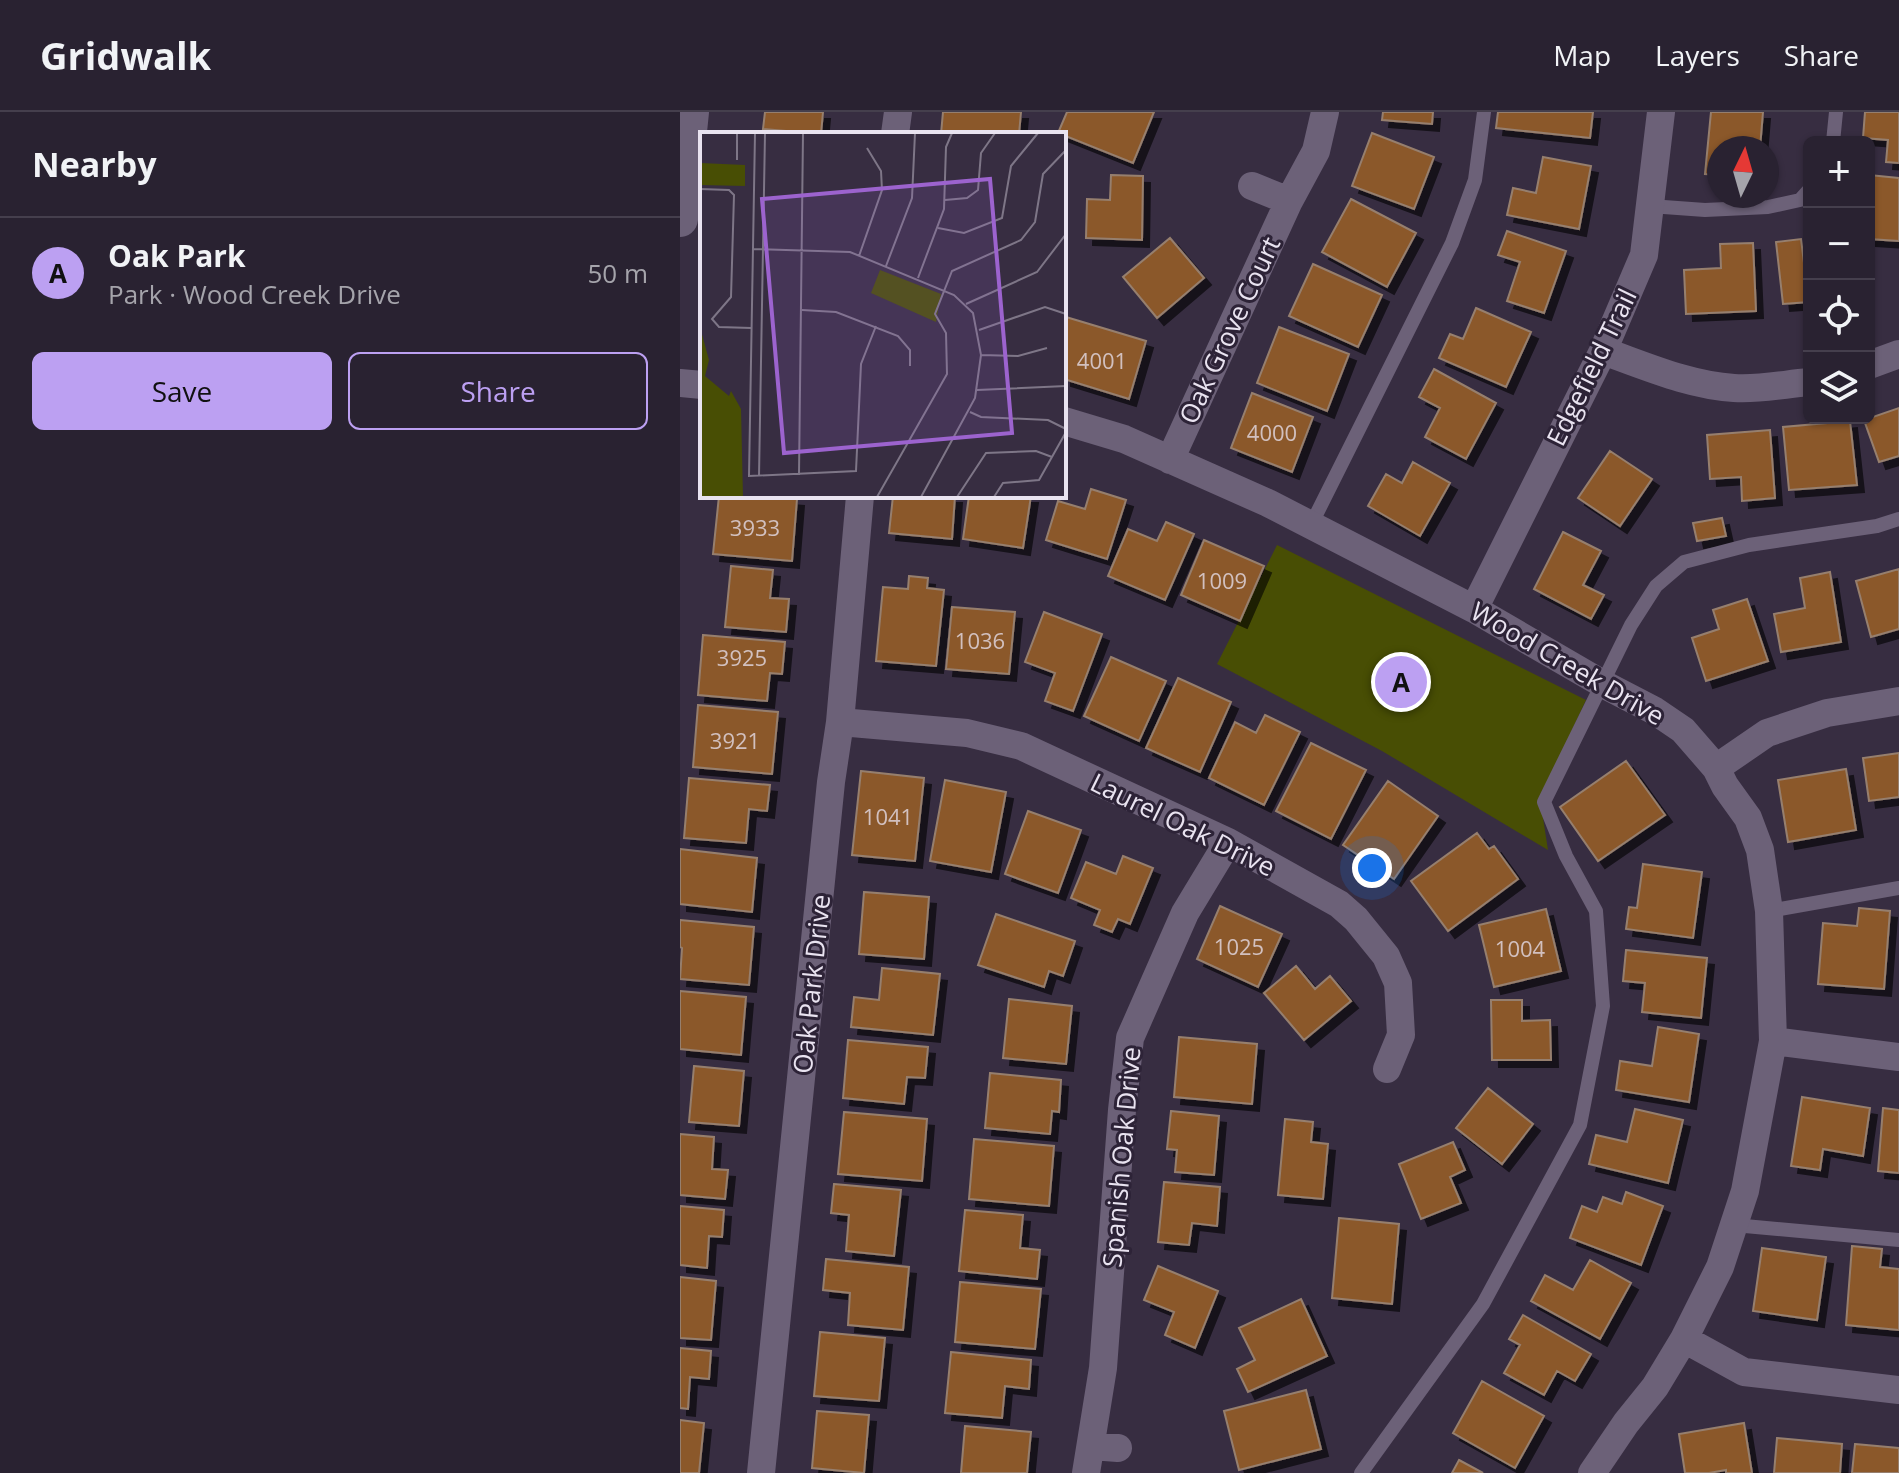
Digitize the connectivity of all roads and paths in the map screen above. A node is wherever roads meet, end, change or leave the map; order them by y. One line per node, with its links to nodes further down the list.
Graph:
1 (691, 112): 13 (street)
2 (898, 112): 7 (street)
3 (1325, 112): 11 (street, Oak Grove Court)
4 (1484, 112): 24 (lane)
5 (1661, 112): 12 (street, Edgefield Trail)
6 (1836, 112): 8 (lane)
7 (895, 132)
8 (1834, 136)
9 (1252, 186): 11 (street)
10 (1803, 197): 12 (lane)
11 (1289, 201): 21 (street, Oak Grove Court)
12 (1650, 206): 14 (street, Edgefield Trail)
13 (680, 219)
14 (1603, 351): 18 (street); 25 (street, Edgefield Trail)
15 (1899, 354): 16 (street)
16 (1875, 363)
17 (680, 383): 19 (street)
18 (1803, 383)
19 (700, 385)
20 (1066, 422): 21 (street, Wood Creek Drive)
21 (1170, 460): 24 (street, Wood Creek Drive)
22 (860, 498): 28 (street, Oak Park Drive)
23 (1899, 519): 26 (lane)
24 (1311, 525): 25 (street, Wood Creek Drive)
25 (1474, 609): 26 (street, Wood Creek Drive)
26 (1603, 684): 29 (street, Wood Creek Drive); 42 (lane)
27 (1899, 701): 29 (street)
28 (840, 722): 30 (street, Laurel Oak Drive); 41 (street, Oak Park Drive)
29 (1716, 768): 32 (street, Wood Creek Drive)
30 (1228, 842): 35 (street, Laurel Oak Drive); 40 (street, Spanish Oak Drive)
31 (1899, 888): 32 (lane)
32 (1769, 911): 33 (street, Wood Creek Drive)
33 (1773, 1041): 34 (street); 36 (street, Wood Creek Drive)
34 (1899, 1057)
35 (1387, 1069)
36 (1734, 1225): 37 (lane); 38 (street, Wood Creek Drive)
37 (1899, 1240)
38 (1684, 1339): 39 (street); 43 (street, Wood Creek Drive)
39 (1899, 1390)
40 (1098, 1456)
41 (761, 1473)
42 (1361, 1473)
43 (1592, 1473)

